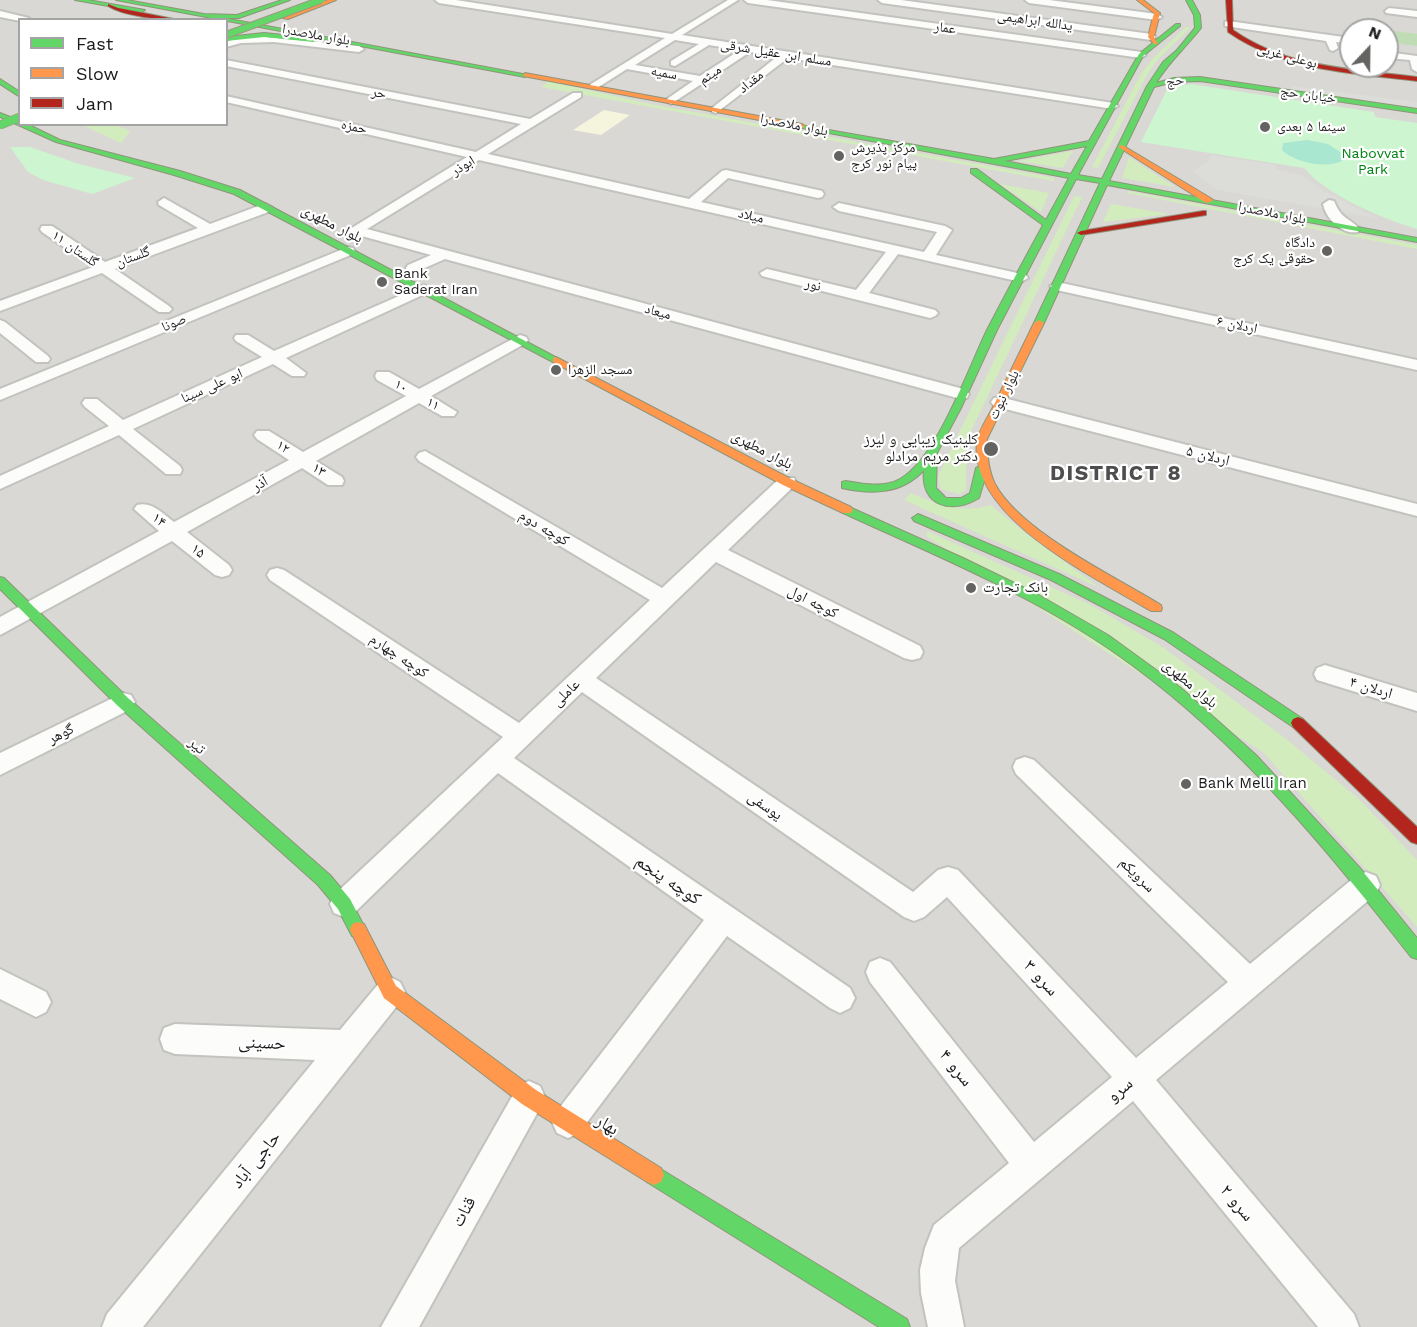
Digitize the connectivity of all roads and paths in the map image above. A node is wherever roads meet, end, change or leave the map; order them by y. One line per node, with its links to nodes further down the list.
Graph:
1 (78, 0): 12 (main road, بلوار ملاصدرا)
2 (287, 0): 13 (main road)
3 (321, 0): 29 (main road, bridge)
4 (333, 0): 14 (main road)
5 (439, 0): 31 (street, مسلم ابن عقیل شرقی)
6 (734, 0): 31 (street)
7 (748, 0): 45 (street, عمار)
8 (882, 0): 33 (street, یدالله ابراهیمی)
9 (1029, 0): 19 (street)
10 (1140, 0): 19 (main road)
11 (1229, 0): 25 (main road)
12 (115, 3): 20 (main road, بلوار ملاصدرا); 22 (main road)
13 (272, 5): 14 (main road); 20 (main road)
14 (304, 6): 27 (main road); 28 (main road)
15 (1389, 11): 18 (street)
16 (0, 14): 21 (street)
17 (1181, 14): 26 (main road); 26 (main road); 33 (main road, بلوار نبوت)
18 (1417, 14)
19 (1157, 16): 33 (main road)
20 (204, 17)
21 (18, 18)
22 (166, 18)
23 (228, 21): 28 (main road, بلوار ملاصدرا)
24 (228, 24): 32 (main road, بلوار ملاصدرا)
25 (1228, 24): 37 (street); 50 (main road, بوعلی غربی)
26 (1198, 25): 39 (main road, بلوار نبوت)
27 (228, 28)
28 (299, 32): 53 (main road, بلوار ملاصدرا)
29 (228, 36)
30 (228, 37): 32 (main road)
31 (674, 37): 34 (street, مسلم ابن عقیل شرقی); 49 (street)
32 (314, 40): 41 (main road, بلوار ملاصدرا)
33 (1154, 40): 45 (main road, بلوار نبوت)
34 (708, 42): 42 (street, مسلم ابن عقیل شرقی); 48 (street)
35 (1339, 43): 37 (street)
36 (228, 44): 41 (street)
37 (1331, 44): 38 (street); 50 (street)
38 (1339, 46)
39 (1182, 48): 54 (main road); 59 (main road, بلوار نبوت)
40 (1399, 48): 43 (street)
41 (359, 49): 57 (main road, بلوار ملاصدرا)
42 (748, 49): 44 (street, مسلم ابن عقیل شرقی); 56 (street, میثم)
43 (1410, 49)
44 (786, 55): 65 (street, مسلم ابن عقیل شرقی); 68 (street, مقداد)
45 (1141, 55): 65 (main road, بلوار نبوت)
46 (1399, 56): 51 (street)
47 (228, 63): 72 (street, حر)
48 (675, 63)
49 (625, 66): 56 (street, سمیه); 58 (street)
50 (1327, 66): 55 (main road, بوعلی غربی)
51 (1417, 69)
52 (3, 75): 60 (main road)
53 (537, 76): 57 (main road); 58 (main road, بلوار ملاصدرا)
54 (1200, 79): 59 (main road, حج); 69 (main road, خیابان حج)
55 (1417, 79)
56 (703, 80): 64 (street, میثم)
57 (522, 85): 61 (main road, بلوار ملاصدرا)
58 (593, 86): 64 (main road, بلوار ملاصدرا)
59 (1150, 86): 82 (main road, بلوار نبوت)
60 (18, 93)
61 (577, 95): 72 (street, ابوذر); 85 (main road, بلوار ملاصدرا)
62 (0, 98): 66 (main road)
63 (228, 99): 83 (street, حمزه)
64 (671, 101): 68 (main road, بلوار ملاصدرا)
65 (1113, 106): 79 (main road, بلوار نبوت)
66 (18, 108)
67 (18, 110): 70 (main road)
68 (716, 110): 84 (main road, بلوار ملاصدرا)
69 (1417, 111)
70 (0, 116): 73 (main road, بلوار مطهری)
71 (18, 118): 74 (main road, bridge)
72 (532, 123): 83 (street, ابوذر)
73 (18, 124)
74 (0, 125)
75 (22, 126): 80 (main road, بلوار مطهری)
76 (52, 126): 81 (main road)
77 (87, 134): 81 (main road, بلوار مطهری)
78 (27, 141): 80 (main road)
79 (1091, 143): 84 (main road); 86 (main road, بلوار نبوت)
80 (65, 145): 93 (main road, بلوار مطهری)
81 (113, 147): 99 (main road, بلوار مطهری)
82 (1122, 147): 86 (main road, بلوار نبوت); 92 (main road)
83 (481, 155): 89 (street, میلاد); 99 (street, ابوذر)
84 (991, 162): 86 (main road, بلوار ملاصدرا)
85 (974, 171): 86 (main road, بلوار ملاصدرا); 94 (main road)
86 (1086, 186): 92 (main road, بلوار ملاصدرا); 94 (main road, بلوار نبوت); 98 (main road, بلوار نبوت)
87 (818, 194): 89 (street)
88 (164, 202): 96 (street)
89 (692, 203): 102 (street, میلاد)
90 (1329, 204): 97 (street)
91 (839, 207): 105 (street)
92 (1206, 207): 97 (main road, بلوار ملاصدرا); 98 (main road); 103 (main road, بلوار ملاصدرا)
93 (266, 208): 96 (street, گلستان); 99 (main road, بلوار مطهری)
94 (1048, 225): 109 (main road, بلوار نبوت)
95 (47, 229): 107 (street, گلستان ۱۱)
96 (209, 229): 107 (street, گلستان)
97 (1353, 229): 100 (main road, بلوار ملاصدرا)
98 (1081, 233): 111 (main road, بلوار نبوت)
99 (351, 238): 101 (main road, بلوار مطهری); 104 (street, میعاد); 110 (main road, بلوار مطهری); 125 (street, صونا)
100 (1417, 240)
101 (376, 249)
102 (895, 249): 105 (street, میلاد); 112 (street)
103 (1417, 253)
104 (444, 254): 106 (street); 124 (street, میعاد)
105 (928, 257): 109 (street, میلاد)
106 (408, 266): 110 (main road, بلوار مطهری)
107 (103, 268): 113 (street, گلستان); 114 (street, گلستان ۱۱)
108 (767, 273): 112 (street, نور)
109 (1021, 278): 124 (main road, بلوار نبوت)
110 (429, 284): 118 (main road, بلوار مطهری); 120 (street, ابو علی سینا)
111 (1057, 286): 121 (street, اردلان ۶); 127 (main road, بلوار نبوت)
112 (860, 296): 115 (street, نور)
113 (0, 306)
114 (164, 309)
115 (930, 314)
116 (0, 325): 119 (street)
117 (242, 338): 120 (street)
118 (520, 340): 126 (street, آذر); 138 (main road, بلوار مطهری)
119 (42, 358)
120 (274, 358): 122 (street); 130 (street, ابو علی سینا)
121 (1417, 364)
122 (298, 373)
123 (383, 376): 126 (street, ۱۰)
124 (961, 394): 132 (main road, بلوار نبوت)
125 (0, 395)
126 (419, 396): 129 (street, ۱۱); 134 (street, آذر)
127 (1000, 402): 135 (main road, بلوار نبوت); 142 (street, اردلان ۵)
128 (91, 403): 130 (street)
129 (448, 412)
130 (121, 428): 136 (street); 139 (street, ابو علی سینا)
131 (264, 435): 134 (street, ۱۲)
132 (932, 454): 135 (main road); 140 (main road)
133 (424, 456): 149 (street, کوچه دوم)
134 (303, 460): 137 (street, ۱۳); 144 (street, آذر)
135 (982, 468): 151 (main road, بلوار نبوت)
136 (173, 470)
137 (335, 481)
138 (788, 482): 145 (street, عاملی); 166 (main road, بلوار مطهری)
139 (0, 483)
140 (884, 502)
141 (144, 509): 144 (street, ۱۴)
142 (1417, 510)
143 (904, 511): 159 (main road, بلوار مطهری)
144 (173, 532): 146 (street, ۱۵); 150 (street, آذر)
145 (714, 552): 149 (street, عاملی); 154 (street, کوچه اول)
146 (222, 570)
147 (277, 575): 160 (street, کوچه چهارم)
148 (0, 581): 150 (main road, تیر)
149 (664, 599): 156 (street, عاملی)
150 (30, 611): 152 (street, آذر); 157 (main road, تیر)
151 (1165, 614)
152 (0, 627)
153 (1182, 628): 159 (main road)
154 (912, 652)
155 (1325, 674): 158 (street, اردلان ۴)
156 (580, 679): 160 (street, عاملی); 165 (street, یوسفی)
157 (123, 702): 162 (street, گوهر); 167 (main road, تیر)
158 (1417, 702)
159 (1295, 720): 164 (main road, بلوار مطهری)
160 (520, 736): 161 (street, عاملی)
161 (496, 759): 167 (street, عاملی); 168 (street, کوچه پنجم)
162 (0, 765)
163 (1025, 767): 172 (street, سرویکم)
164 (1417, 837)
165 (948, 879): 178 (street, سرو ۳)
166 (1366, 885): 169 (main road, بلوار مطهری); 172 (street, سرو)
167 (344, 904): 173 (main road, بهار)
168 (723, 918): 174 (street, کوچه پنجم); 180 (street)
169 (1417, 951)
170 (880, 972): 181 (street, سرو ۴)
171 (0, 983): 175 (street)
172 (1249, 983): 178 (street, سرو)
173 (390, 992): 177 (street, حاجی آباد); 179 (main road, بهار)
174 (840, 998)
175 (36, 1002)
176 (175, 1039): 177 (street, حسینی)
177 (348, 1046): 182 (street, حاجی آباد)
178 (1134, 1078): 181 (street, سرو); 186 (street, سرو ۲)
179 (528, 1097): 180 (main road, بهار); 183 (street, قنات)
180 (568, 1122): 184 (main road, بهار)
181 (1031, 1164): 185 (street, سرو)
182 (120, 1327)
183 (399, 1327)
184 (899, 1327)
185 (945, 1327)
186 (1341, 1327)

